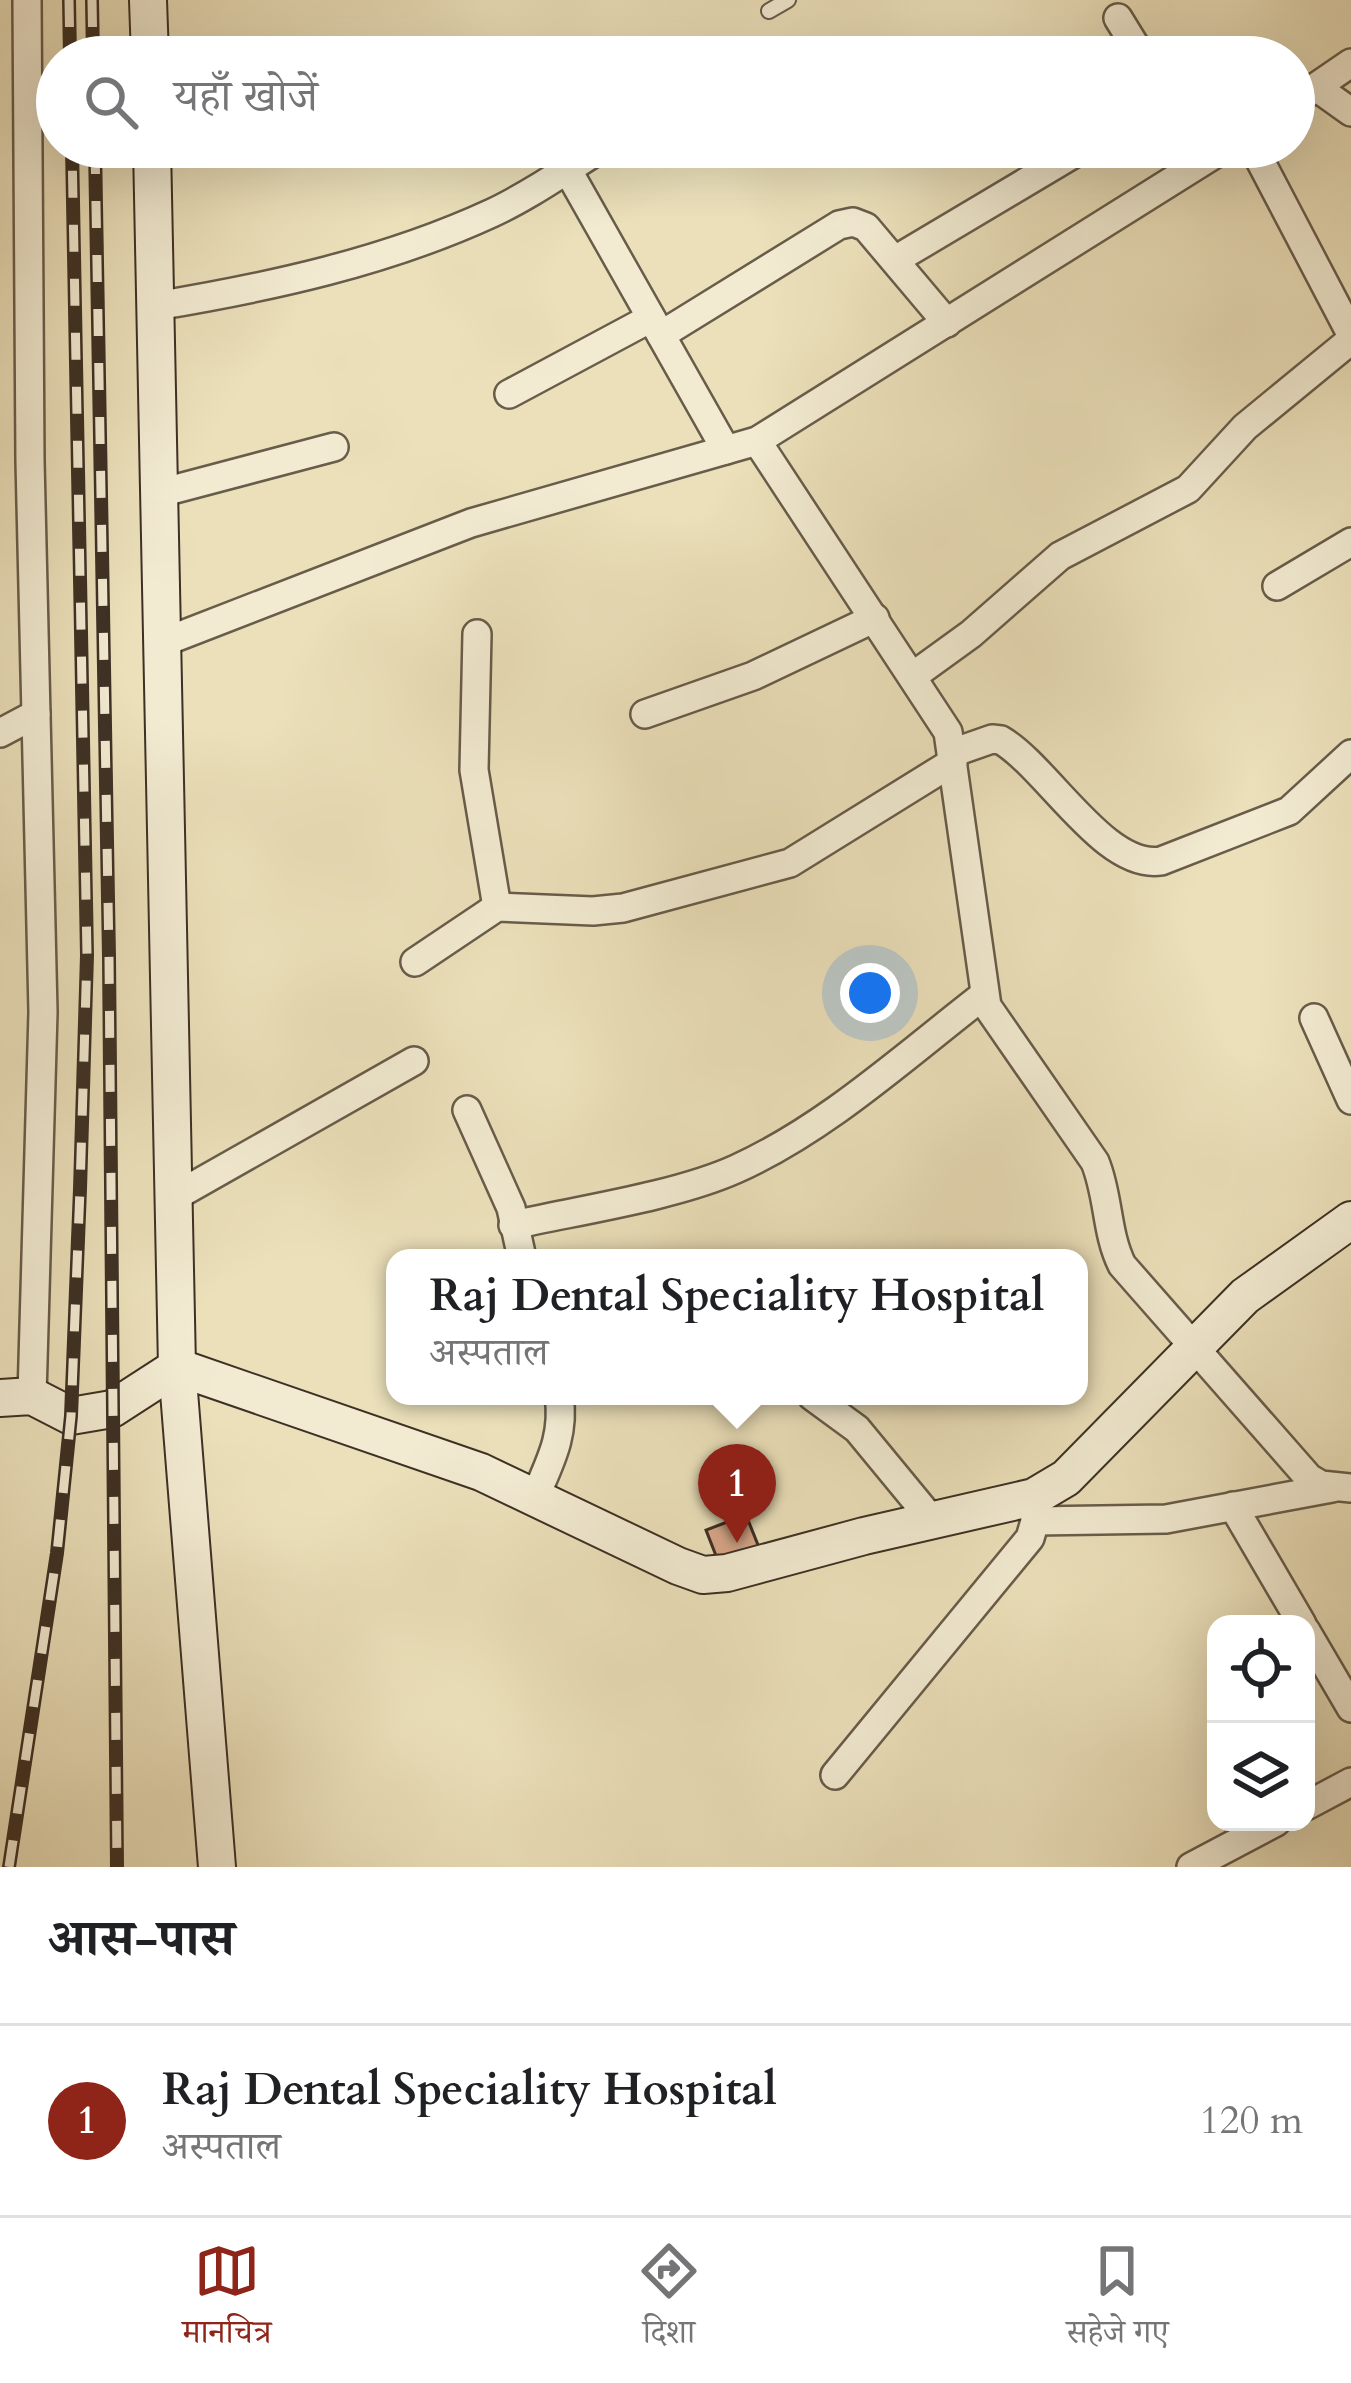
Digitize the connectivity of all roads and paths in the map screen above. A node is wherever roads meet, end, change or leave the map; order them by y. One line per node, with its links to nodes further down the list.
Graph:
1 (28, 0): 21 (street)
2 (148, 0): 6 (main road)
3 (788, 0): 4 (lane)
4 (770, 11)
5 (1118, 18): 7 (street)
6 (149, 36)
7 (1129, 36)
8 (1351, 63): 9 (street)
9 (1315, 87)
10 (1315, 98): 11 (street)
11 (1351, 112)
12 (152, 168): 18 (main road)
13 (1050, 168): 17 (street)
14 (1185, 168): 19 (street)
15 (1263, 168): 22 (street)
16 (567, 169): 18 (street); 20 (street)
17 (895, 260): 19 (street); 20 (street)
18 (156, 306): 28 (main road)
19 (947, 323): 25 (street)
20 (656, 326): 24 (street); 27 (street)
21 (29, 336): 23 (street); 35 (street)
22 (1351, 337): 34 (street)
23 (0, 341)
24 (508, 394)
25 (757, 441): 27 (street); 31 (street)
26 (334, 447): 28 (street)
27 (726, 450): 33 (street)
28 (160, 494): 33 (main road)
29 (1351, 542): 30 (street)
30 (1277, 586)
31 (875, 618): 34 (street); 36 (street)
32 (477, 634): 40 (street)
33 (164, 642): 47 (main road)
34 (913, 676): 39 (street)
35 (36, 713): 37 (street); 53 (street)
36 (645, 714)
37 (0, 733)
38 (1351, 754): 39 (street)
39 (953, 757): 40 (street); 42 (street)
40 (497, 907): 41 (street)
41 (415, 962)
42 (985, 995): 49 (street); 51 (street)
43 (1313, 1018): 45 (street)
44 (414, 1061): 47 (street)
45 (1351, 1100)
46 (467, 1110): 49 (street)
47 (174, 1197): 52 (main road)
48 (1351, 1220): 51 (main road)
49 (513, 1225): 50 (street)
50 (520, 1249)
51 (1195, 1346): 56 (street); 59 (main road)
52 (177, 1367): 53 (main road); 57 (main road); 68 (main road)
53 (16, 1397)
54 (560, 1405): 57 (street)
55 (824, 1405): 60 (street)
56 (1341, 1488): 58 (street)
57 (535, 1497): 60 (main road)
58 (1233, 1506): 59 (street); 61 (street)
59 (1034, 1509): 60 (main road); 64 (street)
60 (932, 1520)
61 (1296, 1615)
62 (1315, 1647): 63 (street)
63 (1351, 1708)
64 (835, 1775)
65 (1351, 1782): 66 (street)
66 (1315, 1801)
67 (1259, 1831): 69 (street)
68 (218, 1867)
69 (1191, 1867)

